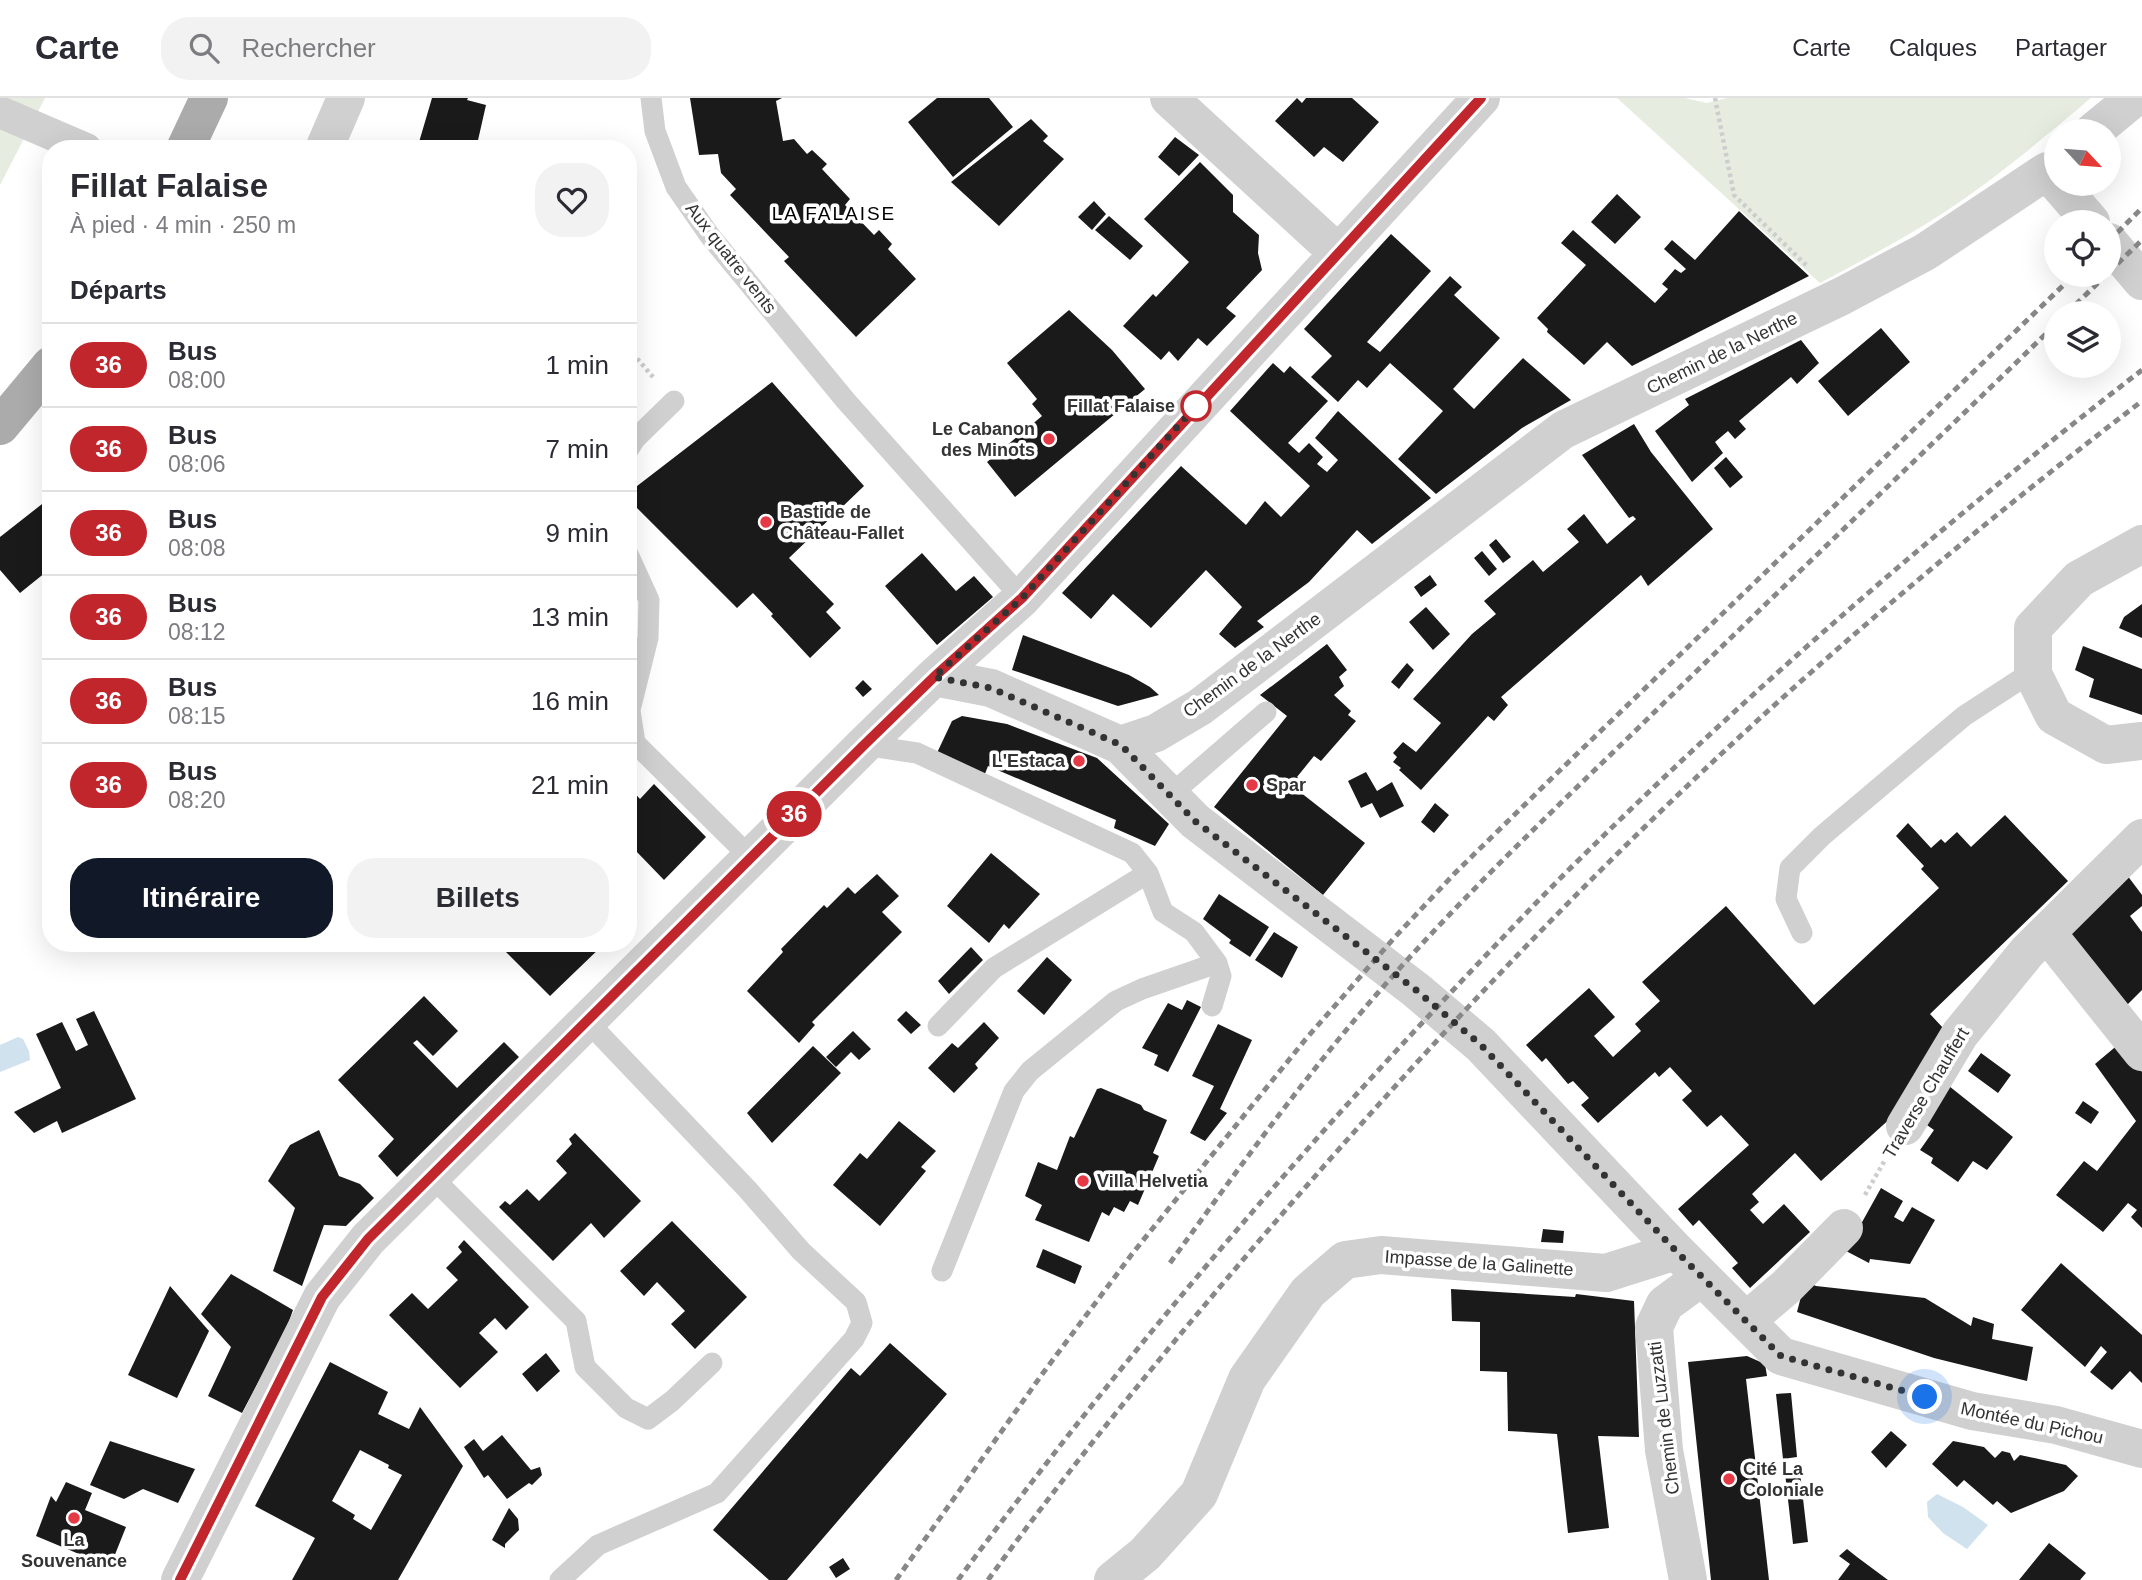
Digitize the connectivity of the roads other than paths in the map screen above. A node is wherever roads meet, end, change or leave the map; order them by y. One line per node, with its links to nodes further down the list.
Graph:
1 (209, 98): 10 (main road)
2 (346, 98): 11 (street)
3 (651, 98): 24 (lane, Aux quatre vents)
4 (1169, 98): 15 (street)
5 (1480, 98): 15 (street)
6 (2134, 98): 8 (street)
7 (0, 112): 9 (street)
8 (2109, 119)
9 (65, 140)
10 (189, 140)
11 (328, 140)
12 (2044, 181): 32 (street, Chemin de la Nerthe)
13 (2071, 196): 14 (street, Chemin de la Nerthe)
14 (2082, 210)
15 (1337, 252): 24 (street)
16 (2121, 256): 17 (street)
17 (2142, 281)
18 (42, 379): 20 (main road)
19 (674, 401): 21 (lane)
20 (0, 426)
21 (637, 437)
22 (2142, 544): 25 (street)
23 (637, 574): 27 (lane)
24 (1022, 598): 26 (street)
25 (2033, 671): 29 (street); 37 (lane)
26 (934, 677): 31 (street); 32 (street)
27 (637, 682)
28 (1266, 712): 33 (lane)
29 (2142, 741)
30 (637, 745): 35 (lane)
31 (864, 745): 35 (street); 36 (lane)
32 (1121, 745): 33 (street, Montée du Pichou)
33 (1169, 796): 47 (street, Montée du Pichou)
34 (2142, 838): 38 (street, Traverse Chauffert)
35 (751, 858): 41 (street)
36 (1148, 873): 39 (lane); 42 (lane)
37 (1802, 933)
38 (2046, 933): 43 (street); 44 (street, Traverse Chauffert)
39 (1217, 963): 40 (lane); 48 (lane)
40 (1212, 1006)
41 (587, 1021): 45 (street); 53 (lane)
42 (939, 1026)
43 (2142, 1052)
44 (1905, 1126)
45 (432, 1177): 50 (lane); 52 (street)
46 (1844, 1228): 49 (street)
47 (1689, 1264): 49 (street, Montée du Pichou); 54 (street, Impasse de la Galinette); 55 (street, Chemin de Luzzatti)
48 (942, 1271)
49 (1746, 1321): 51 (street, Montée du Pichou)
50 (712, 1363)
51 (2142, 1449)
52 (180, 1580)
53 (560, 1580)
54 (1113, 1580)
55 (1688, 1580)

